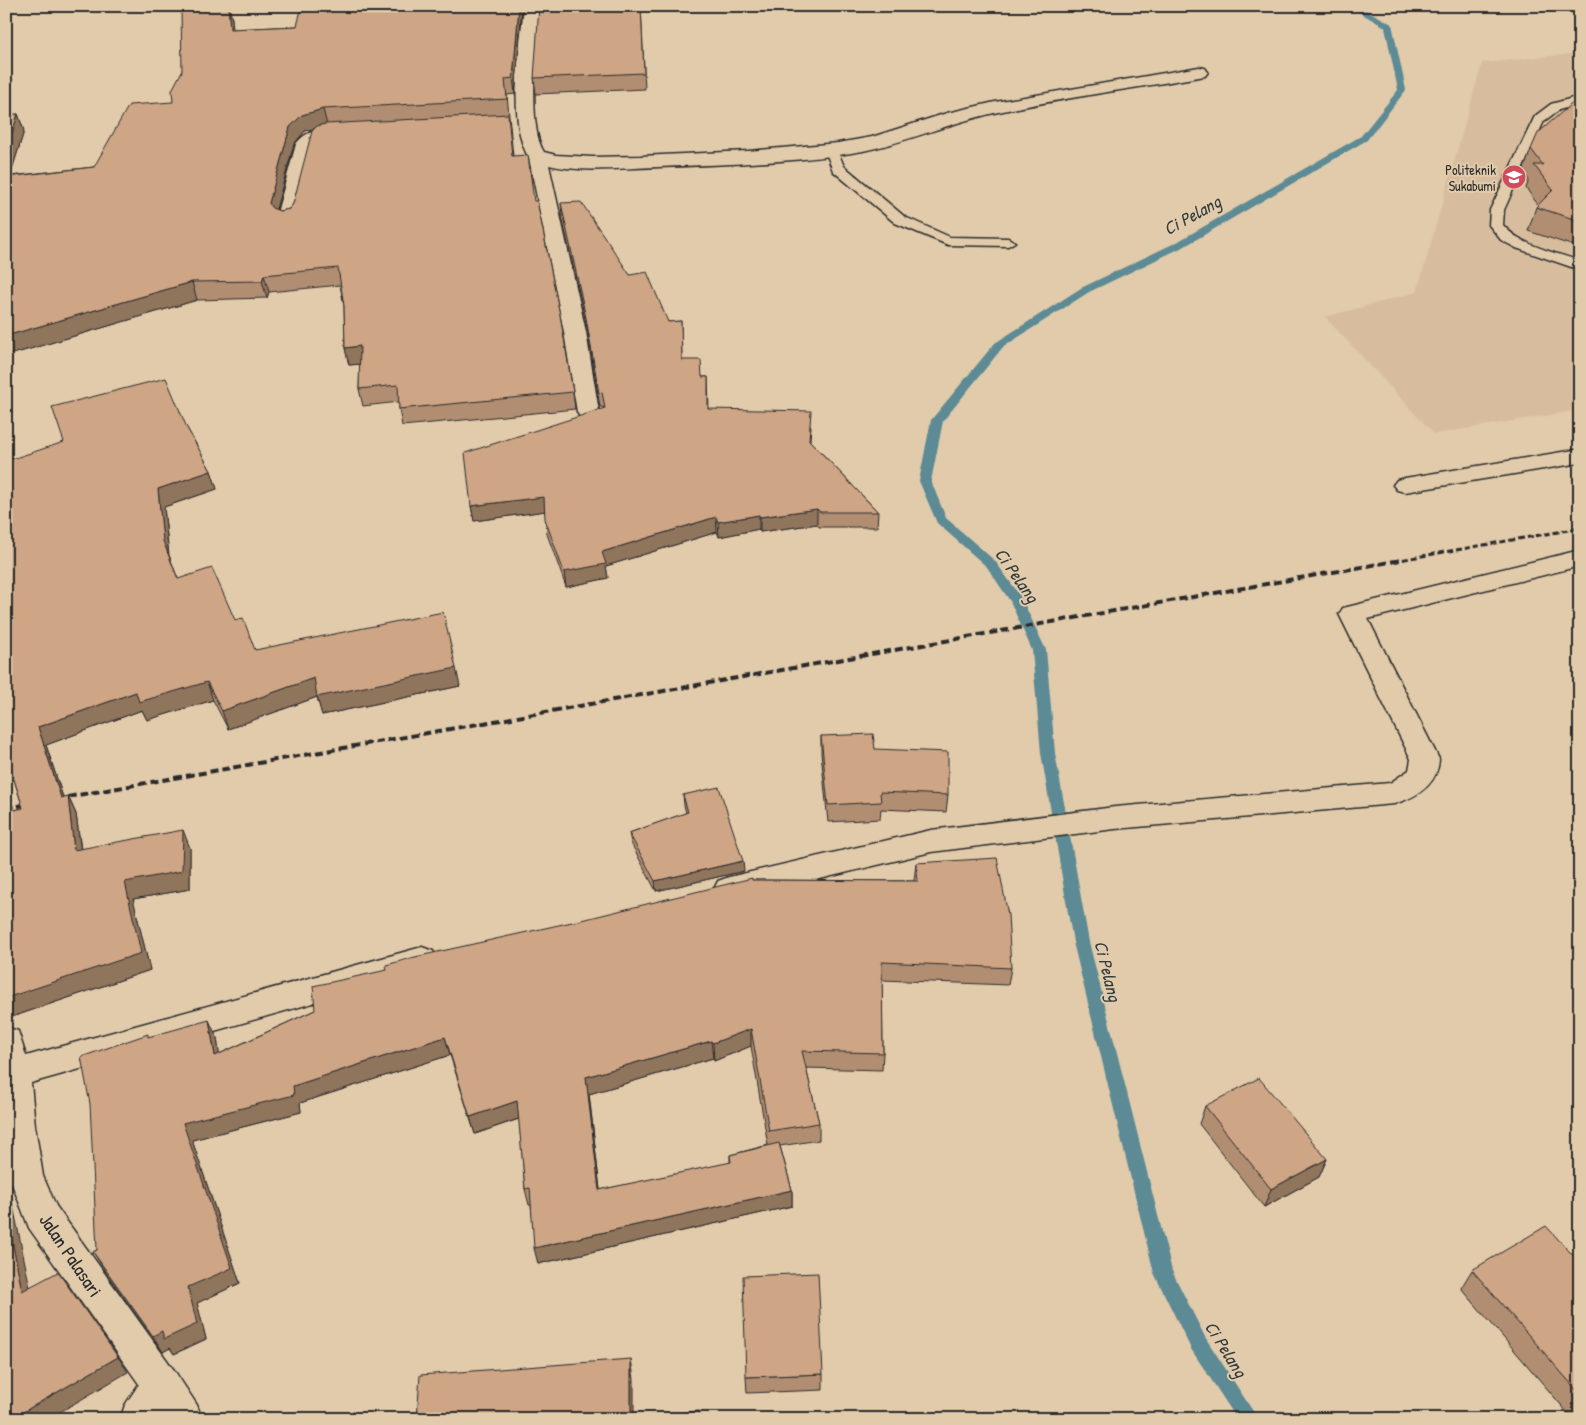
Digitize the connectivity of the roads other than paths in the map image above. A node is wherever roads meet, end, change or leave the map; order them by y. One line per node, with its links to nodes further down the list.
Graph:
1 (532, 6): 4 (street)
2 (1199, 72): 7 (street)
3 (1580, 100): 11 (lane)
4 (525, 122): 5 (street); 8 (street)
5 (507, 123)
6 (364, 131): 9 (street)
7 (831, 150): 8 (street); 10 (lane)
8 (538, 157): 12 (street)
9 (285, 220)
10 (1008, 242)
11 (1580, 266)
12 (588, 412)
13 (1580, 456): 14 (street)
14 (1404, 485)
15 (1580, 558): 16 (street)
16 (698, 896)
17 (448, 953): 18 (street)
18 (10, 1057): 19 (street, Jalan Palasari)
19 (161, 1383): 20 (street); 21 (street, Jalan Palasari)
20 (139, 1419)
21 (183, 1419)

